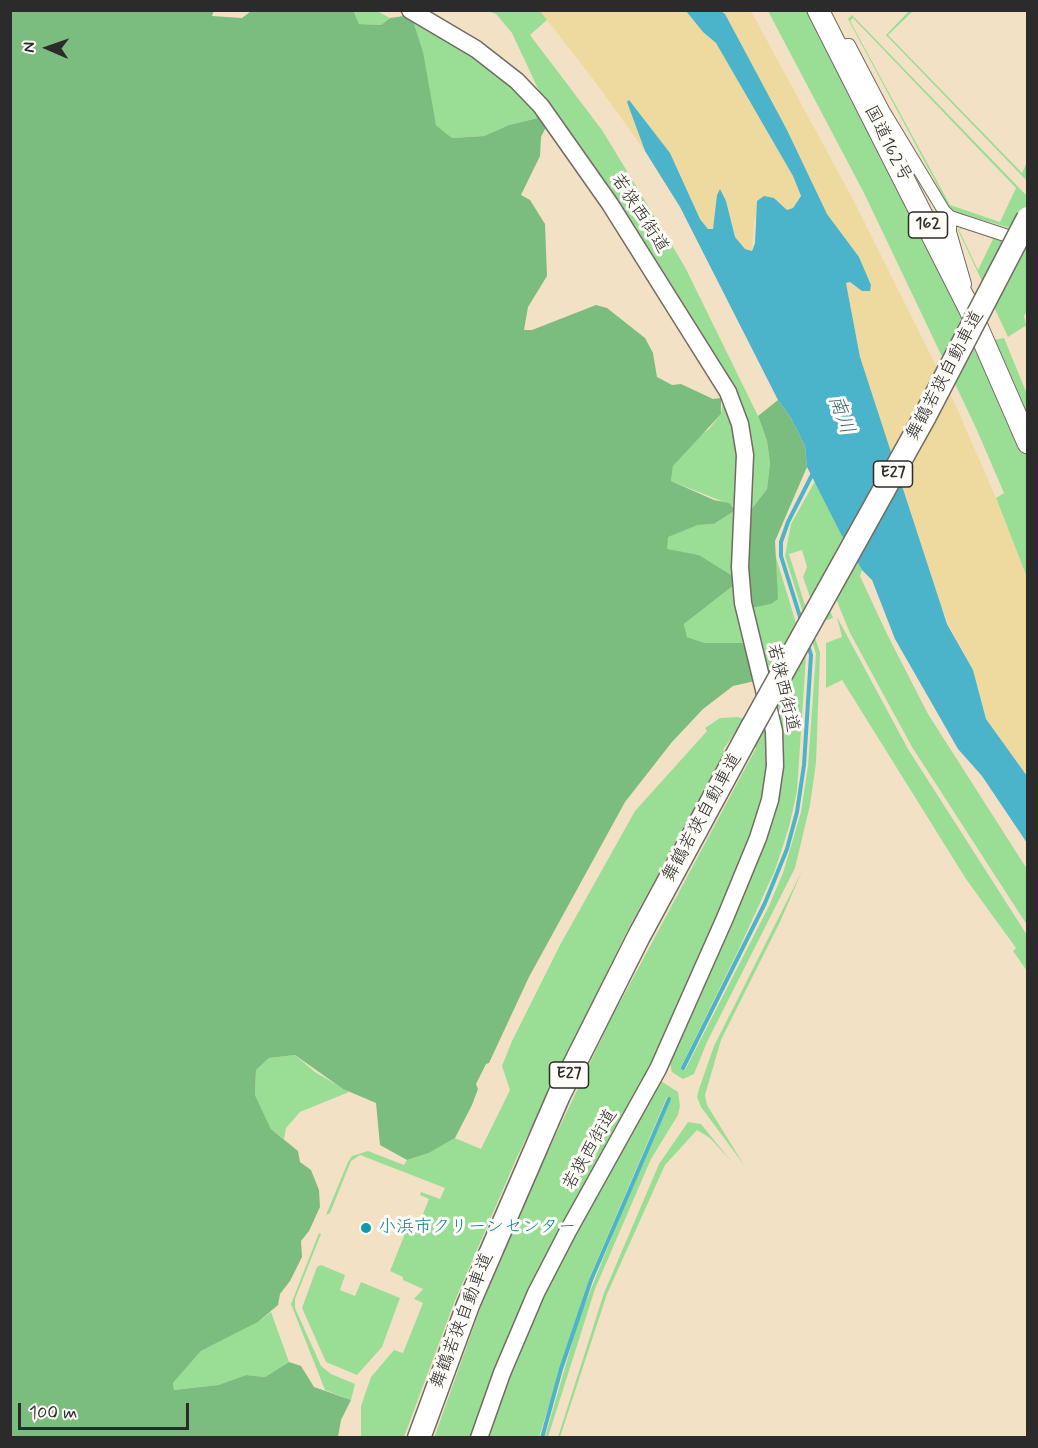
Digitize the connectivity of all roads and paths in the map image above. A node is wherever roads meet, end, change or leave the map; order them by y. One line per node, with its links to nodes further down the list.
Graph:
1 (410, 10): 10 (street, 若狭西街道)
2 (818, 10): 3 (highway, 国道162号 / 162)
3 (837, 46): 4 (street); 7 (highway, 国道162号 / 162)
4 (950, 217): 6 (street); 7 (street)
5 (1028, 218): 9 (highway, 舞鶴若狭自動車道 / E27, bridge)
6 (1028, 241)
7 (969, 308): 8 (highway, 国道162号 / 162)
8 (1028, 443)
9 (419, 1437)
10 (479, 1437)

